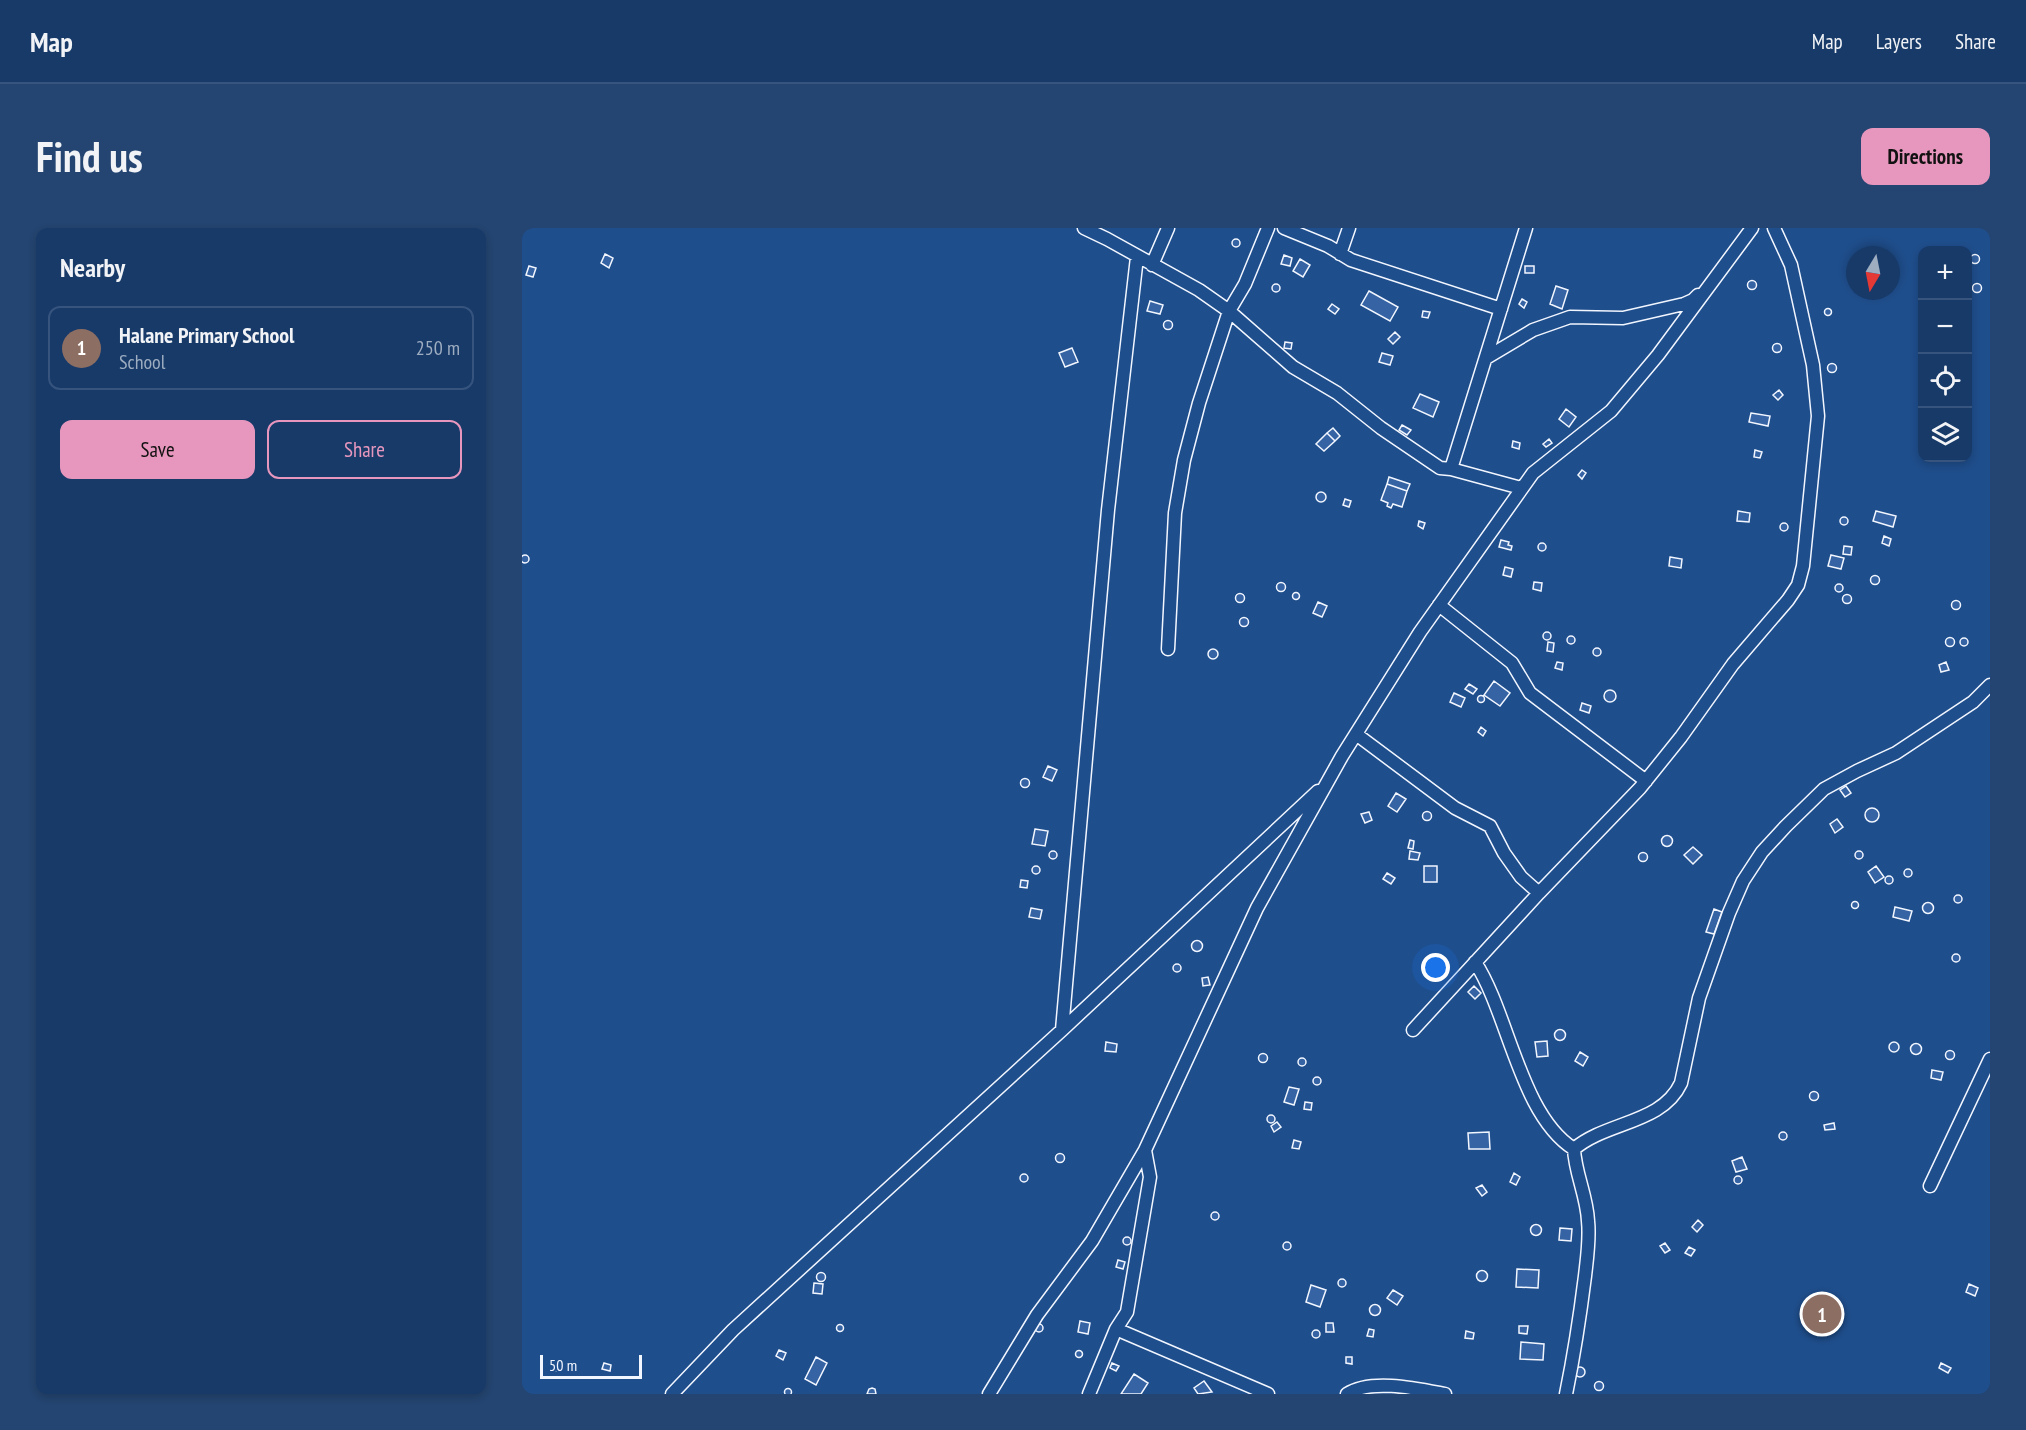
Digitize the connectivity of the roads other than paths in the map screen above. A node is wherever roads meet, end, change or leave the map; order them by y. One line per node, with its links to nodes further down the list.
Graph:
1 (1083, 228): 10 (street)
2 (1167, 228): 11 (street)
3 (1268, 228): 14 (street)
4 (1284, 228): 9 (street)
5 (1349, 228): 9 (street)
6 (1526, 228): 13 (street)
7 (1752, 228): 12 (street)
8 (1774, 228): 22 (street)
9 (1340, 254): 13 (street)
10 (1137, 257): 11 (street); 26 (street)
11 (1152, 265): 14 (street)
12 (1712, 281): 15 (street); 17 (street)
13 (1501, 309): 15 (street)
14 (1229, 311): 16 (street); 19 (street)
15 (1486, 358): 16 (street)
16 (1451, 469): 17 (street)
17 (1521, 488): 18 (street)
18 (1438, 605): 21 (street); 22 (street)
19 (1168, 649)
20 (1990, 685): 29 (street)
21 (1356, 734): 23 (street); 24 (street)
22 (1646, 781): 24 (street)
23 (1327, 783): 26 (street); 30 (street)
24 (1539, 893): 25 (street)
25 (1475, 962): 27 (street); 29 (street)
26 (1062, 1030): 33 (street)
27 (1413, 1030)
28 (1990, 1059): 31 (street)
29 (1574, 1149): 39 (street)
30 (1145, 1150): 32 (street); 34 (street)
31 (1930, 1186)
32 (1116, 1329): 35 (street); 36 (street)
33 (672, 1394)
34 (989, 1394)
35 (1089, 1394)
36 (1268, 1394)
37 (1347, 1394): 38 (street)
38 (1446, 1394)
39 (1566, 1394)

